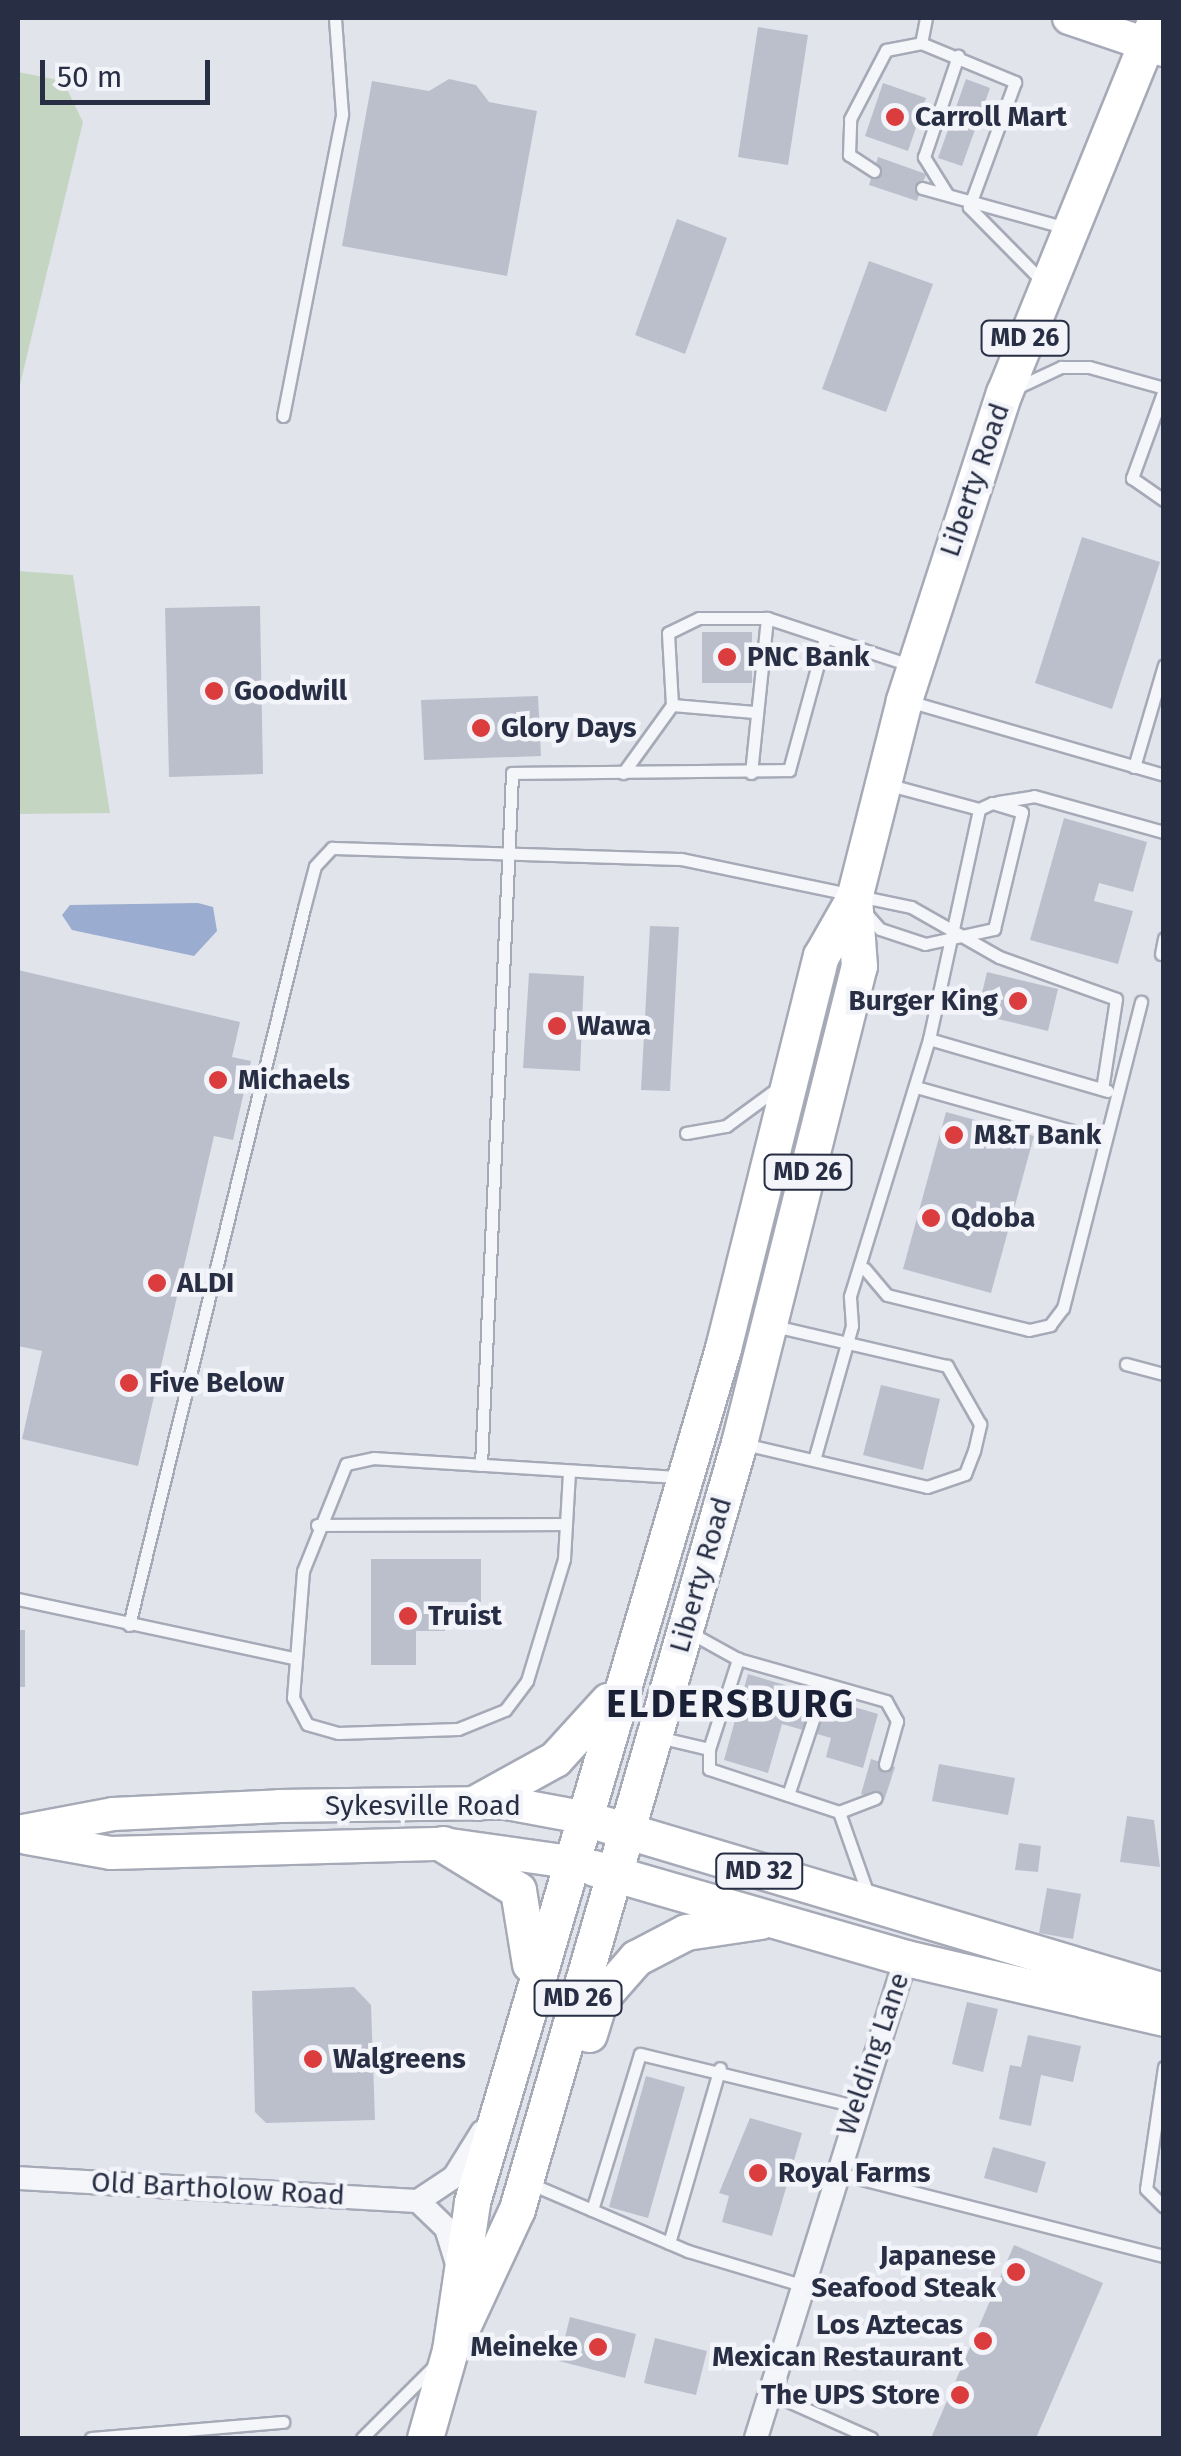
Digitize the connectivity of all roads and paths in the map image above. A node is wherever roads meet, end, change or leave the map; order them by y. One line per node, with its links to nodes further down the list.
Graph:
1 (335, 18): 15 (lane)
2 (926, 18): 5 (lane)
3 (1069, 18): 4 (main road)
4 (1155, 37): 11 (main road, Liberty Road / MD 26)
5 (921, 43): 6 (lane); 7 (lane)
6 (958, 56): 9 (lane); 10 (lane)
7 (874, 171)
8 (922, 188): 9 (lane)
9 (947, 194): 10 (lane)
10 (969, 207): 11 (lane); 12 (lane)
11 (1069, 229): 12 (main road, Liberty Road / MD 26)
12 (1046, 285): 14 (main road, Liberty Road / MD 26)
13 (1164, 389): 14 (lane); 16 (lane)
14 (1004, 393): 20 (main road, Liberty Road / MD 26)
15 (283, 416)
16 (1164, 500)
17 (767, 618): 18 (lane); 21 (lane); 22 (lane)
18 (824, 638): 20 (lane); 25 (lane)
19 (1164, 665): 23 (lane)
20 (909, 683): 23 (lane); 27 (main road, Liberty Road / MD 26)
21 (672, 705): 22 (lane); 24 (lane)
22 (754, 712): 25 (lane)
23 (1134, 767): 26 (lane)
24 (624, 773): 25 (lane); 31 (lane)
25 (751, 773)
26 (1164, 776)
27 (883, 784): 29 (lane); 32 (main road, Liberty Road / MD 26)
28 (992, 803): 29 (lane); 30 (lane); 33 (lane)
29 (979, 809): 33 (lane)
30 (1164, 832)
31 (512, 851): 32 (lane); 51 (lane); 57 (lane)
32 (854, 898): 33 (lane); 33 (lane); 38 (main road, Liberty Road / MD 26); 45 (main road, Liberty Road / MD 26)
33 (954, 933): 37 (lane); 40 (lane)
34 (1164, 938): 35 (lane)
35 (1161, 954)
36 (1140, 1002): 41 (lane)
37 (930, 1039): 39 (lane); 40 (lane)
38 (791, 1078): 42 (lane); 53 (main road, Liberty Road / MD 26)
39 (916, 1086): 43 (lane); 44 (lane)
40 (1102, 1089): 41 (lane)
41 (1117, 1094): 43 (lane)
42 (686, 1133)
43 (1104, 1140): 44 (lane)
44 (865, 1268): 46 (lane)
45 (770, 1324): 46 (lane); 49 (main road, Liberty Road / MD 26)
46 (844, 1342): 50 (lane); 50 (lane)
47 (1126, 1364): 48 (lane)
48 (1164, 1374)
49 (739, 1443): 50 (lane); 58 (main road, Liberty Road / MD 26)
50 (814, 1460)
51 (481, 1465): 52 (lane); 55 (lane)
52 (569, 1472): 53 (lane); 54 (lane)
53 (680, 1477): 61 (main road, Liberty Road / MD 26)
54 (566, 1524): 55 (lane); 59 (lane)
55 (317, 1525): 59 (lane)
56 (18, 1599): 57 (lane)
57 (128, 1625): 59 (lane)
58 (685, 1630): 60 (lane); 63 (main road, Liberty Road / MD 26)
59 (292, 1658)
60 (738, 1659): 62 (lane); 64 (lane)
61 (620, 1684): 68 (main road); 70 (main road, Liberty Road / MD 26)
62 (825, 1684): 65 (lane); 66 (lane)
63 (654, 1736): 64 (lane); 71 (main road, Liberty Road / MD 26)
64 (709, 1750): 66 (lane)
65 (885, 1764)
66 (788, 1795): 69 (lane)
67 (874, 1798): 69 (lane)
68 (477, 1802): 70 (main road, Sykesville Road / MD 32); 72 (main road, Sykesville Road / MD 32)
69 (839, 1812): 76 (lane)
70 (582, 1817): 71 (main road, Sykesville Road / MD 32); 74 (main road, Liberty Road / MD 26)
71 (627, 1831): 75 (main road, Liberty Road / MD 26); 76 (main road, Sykesville Road / MD 32)
72 (18, 1834): 73 (main road, Sykesville Road / MD 32)
73 (443, 1844): 74 (main road, Sykesville Road / MD 32); 80 (main road)
74 (570, 1862): 75 (main road, Sykesville Road / MD 32); 80 (main road, Liberty Road / MD 26)
75 (614, 1874): 77 (main road, Sykesville Road / MD 32); 86 (main road, Liberty Road / MD 26)
76 (873, 1906): 79 (main road, Sykesville Road / MD 32)
77 (771, 1919): 78 (main road, Sykesville Road / MD 32); 86 (main road)
78 (906, 1958): 81 (main road, Sykesville Road / MD 32); 84 (street, Welding Lane)
79 (1164, 1991)
80 (531, 1995): 85 (main road, Liberty Road / MD 26)
81 (1164, 2018)
82 (1164, 2067): 91 (lane)
83 (720, 2068): 84 (lane); 92 (lane); 93 (lane)
84 (855, 2106): 87 (street, Welding Lane)
85 (497, 2114): 90 (street); 95 (main road, Liberty Road / MD 26)
86 (542, 2123): 89 (main road, Liberty Road / MD 26)
87 (834, 2172): 94 (lane); 96 (street, Welding Lane)
88 (18, 2178): 90 (street, Old Bartholow Road)
89 (525, 2182): 92 (lane); 97 (main road, Liberty Road / MD 26)
90 (418, 2201): 95 (street)
91 (1164, 2207)
92 (592, 2210): 93 (lane)
93 (669, 2243): 96 (lane)
94 (1164, 2256)
95 (458, 2269): 97 (main road, Liberty Road / MD 26)
96 (801, 2285): 98 (street, Welding Lane)
97 (450, 2350): 102 (lane); 103 (main road, Liberty Road / MD 26)
98 (770, 2393): 104 (street, Welding Lane); 105 (lane)
99 (283, 2422): 100 (lane)
100 (211, 2433): 101 (lane)
101 (91, 2438)
102 (362, 2438)
103 (425, 2438)
104 (756, 2438)
105 (871, 2438)

